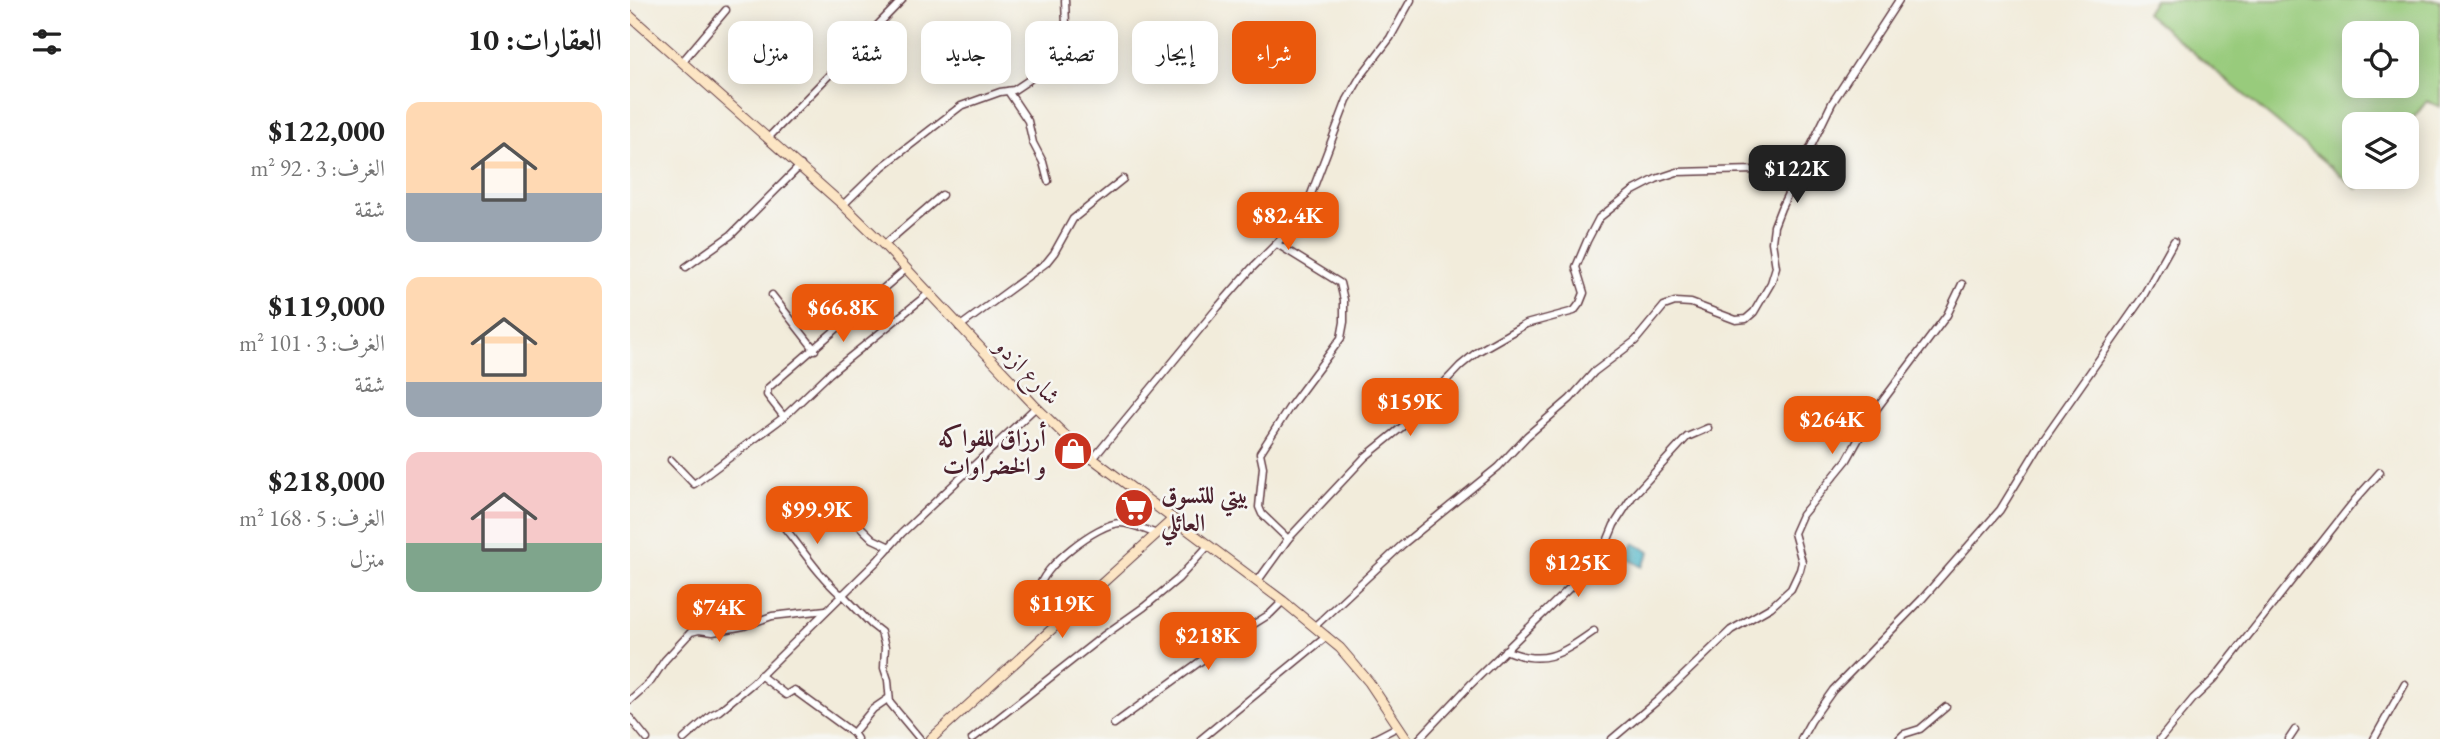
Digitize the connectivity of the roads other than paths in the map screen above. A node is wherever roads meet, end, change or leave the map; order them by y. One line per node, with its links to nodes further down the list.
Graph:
1 (902, 0): 9 (street)
2 (1065, 0): 8 (street)
3 (1411, 0): 17 (street)
4 (1899, 0): 10 (street)
5 (726, 10): 7 (street)
6 (630, 16): 7 (street, شارع ازدو)
7 (682, 62): 9 (street, شارع ازدو)
8 (1008, 92): 13 (street); 15 (street)
9 (769, 137): 11 (street, شارع ازدو)
10 (1804, 158): 34 (street); 42 (street)
11 (801, 165): 15 (street, شارع ازدو); 19 (street)
12 (1123, 179): 24 (street)
13 (1048, 181)
14 (942, 195): 18 (street)
15 (843, 205): 18 (street, شارع ازدو)
16 (2174, 241): 66 (street)
17 (1276, 244): 30 (street); 34 (street)
18 (884, 245): 20 (street, شارع ازدو)
19 (686, 267)
20 (906, 269): 22 (street, شارع ازدو); 25 (street)
21 (1962, 284): 65 (street)
22 (928, 293): 24 (street, شارع ازدو); 27 (street)
23 (772, 295): 25 (street)
24 (959, 327): 26 (street, شارع ازدو)
25 (815, 350): 27 (street)
26 (1036, 407): 30 (street, شارع ازدو); 36 (street)
27 (784, 417): 29 (street)
28 (1708, 428): 45 (street)
29 (671, 460)
30 (1092, 460): 32 (street, شارع ازدو)
31 (2380, 472): 68 (street)
32 (1173, 519): 33 (street); 35 (street, شارع ازدو)
33 (1157, 534): 41 (street); 41 (street)
34 (1288, 539): 37 (street)
35 (1208, 546): 37 (street, شارع ازدو); 60 (street)
36 (890, 547): 38 (street); 38 (street)
37 (1257, 582): 39 (street, شارع ازدو)
38 (842, 595): 40 (street); 48 (street)
39 (1283, 601): 42 (street, شارع ازدو); 52 (street)
40 (826, 610): 46 (street); 49 (street)
41 (1063, 618): 59 (street)
42 (1315, 626): 44 (street, شارع ازدو)
43 (1594, 631): 45 (street)
44 (1327, 636): 53 (street, شارع ازدو); 61 (street)
45 (1505, 650): 64 (street)
46 (760, 676): 55 (street); 57 (street)
47 (2405, 684): 70 (street)
48 (889, 698): 55 (street); 58 (street)
49 (630, 700)
50 (1947, 707): 67 (street)
51 (630, 719): 56 (street)
52 (1114, 724)
53 (1399, 726): 62 (street); 63 (street, شارع ازدو)
54 (2295, 730): 69 (street)
55 (855, 736)
56 (647, 739)
57 (684, 739)
58 (919, 739)
59 (931, 739)
60 (972, 739)
61 (1200, 739)
62 (1374, 739)
63 (1407, 739)
64 (1419, 739)
65 (1612, 739)
66 (1801, 739)
67 (1899, 739)
68 (2160, 739)
69 (2289, 739)
70 (2374, 739)

